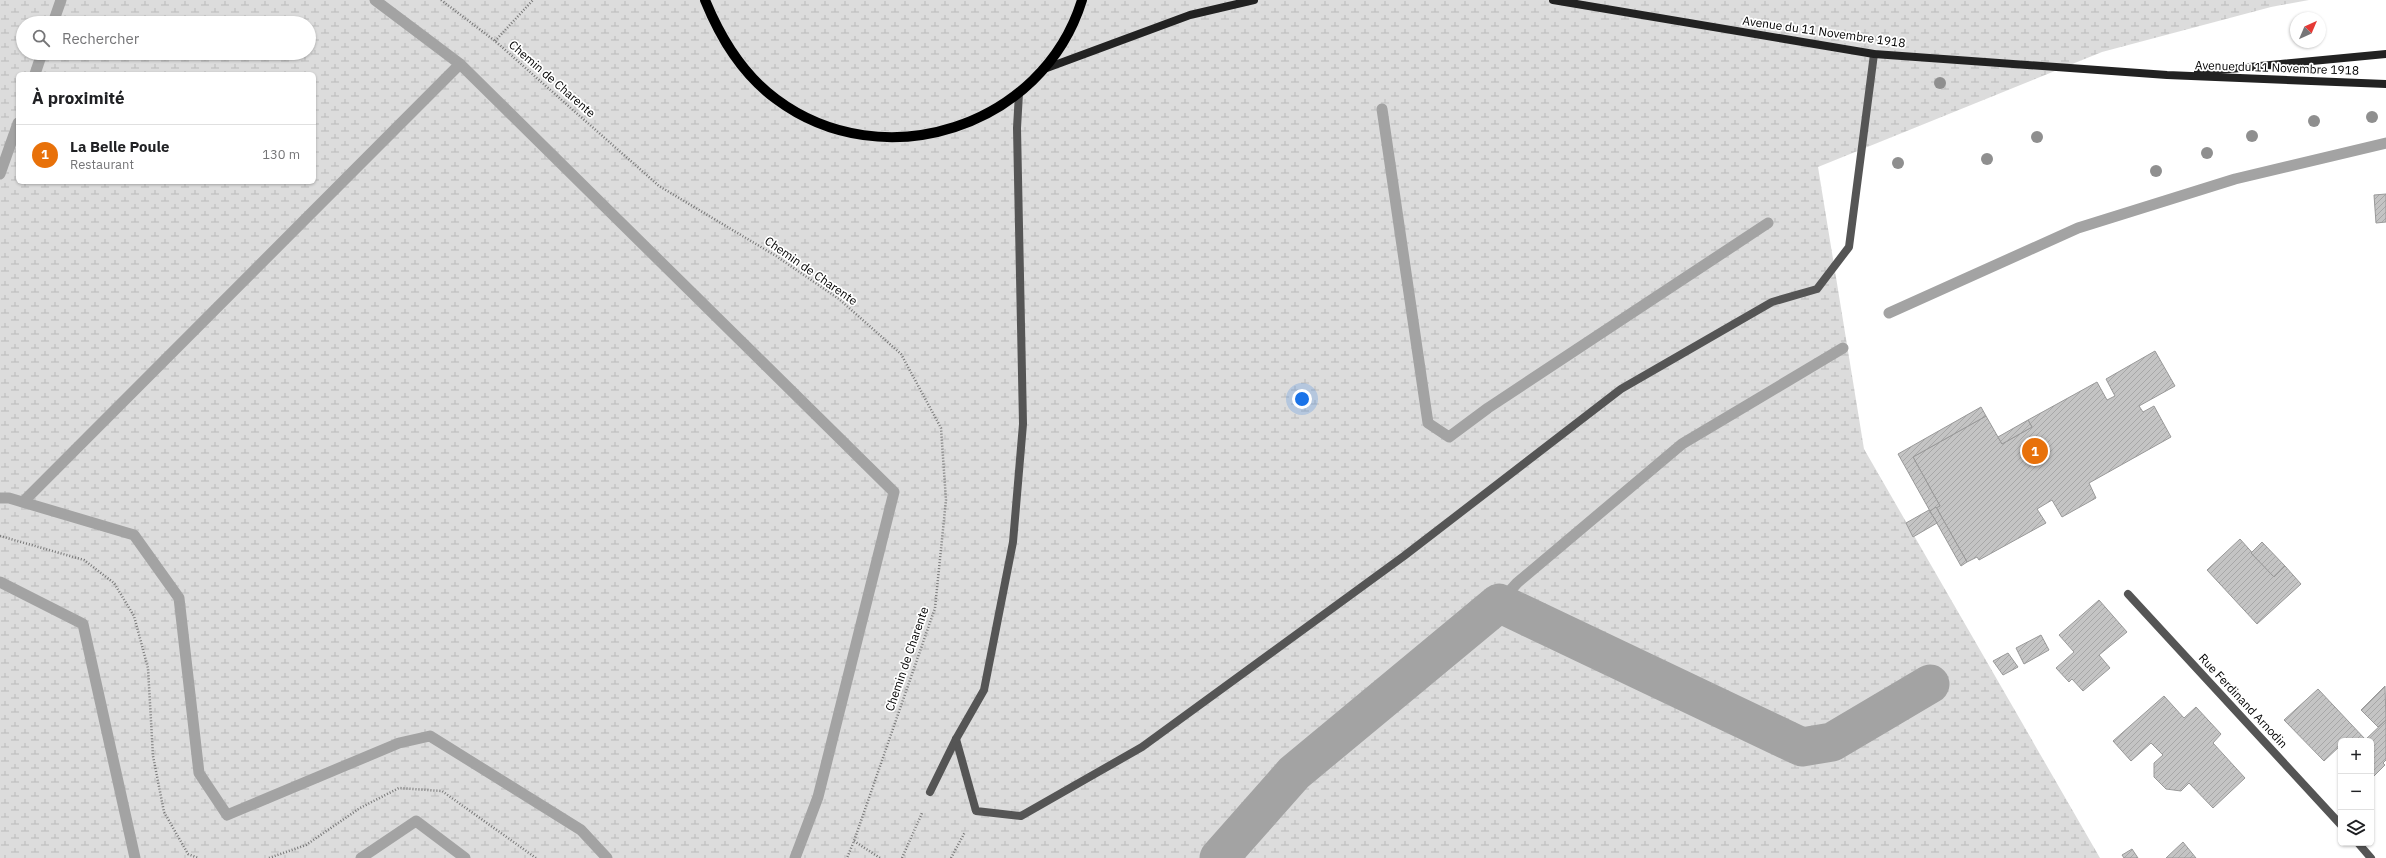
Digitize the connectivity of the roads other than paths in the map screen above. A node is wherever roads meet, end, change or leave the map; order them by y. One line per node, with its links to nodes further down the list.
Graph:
1 (705, 0): 10 (main road)
2 (1082, 0): 7 (main road)
3 (1254, 0): 7 (main road)
4 (1552, 0): 5 (main road, Avenue du 11 Novembre 1918)
5 (1874, 54): 8 (main road, Avenue du 11 Novembre 1918); 12 (street)
6 (2386, 54): 8 (main road, Avenue du 11 Novembre 1918)
7 (1044, 69): 10 (main road)
8 (2167, 75): 9 (main road, Avenue du 11 Novembre 1918)
9 (2386, 84)
10 (1019, 93): 12 (street)
11 (2128, 594): 14 (street, Rue Ferdinand Arnodin)
12 (956, 739): 13 (street)
13 (930, 792)
14 (2338, 822)
15 (2361, 846): 16 (street)
16 (2371, 858)

